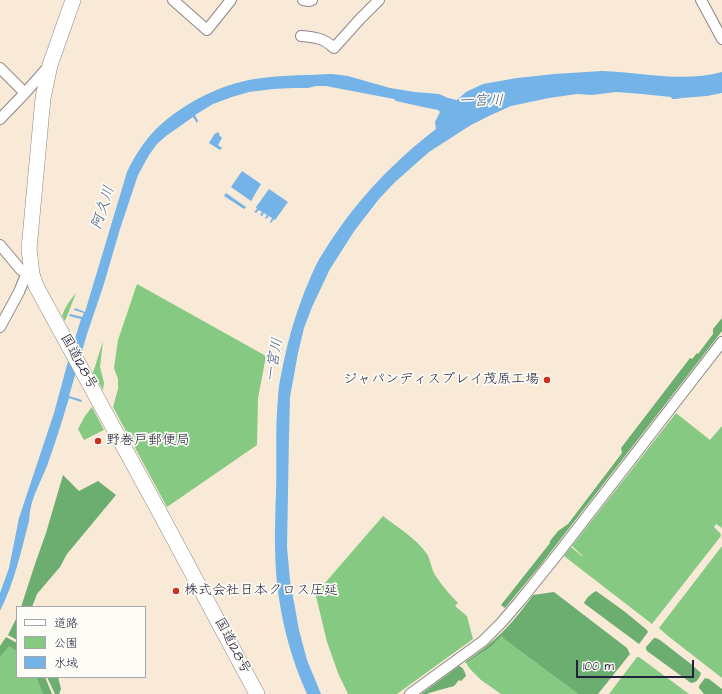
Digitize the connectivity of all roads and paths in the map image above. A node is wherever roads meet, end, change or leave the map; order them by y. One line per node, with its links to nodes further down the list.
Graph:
1 (72, 0): 10 (highway, 国道128号)
2 (173, 0): 3 (street)
3 (231, 0)
4 (303, 0): 5 (street)
5 (312, 0)
6 (379, 0): 8 (street)
7 (701, 0): 9 (street)
8 (301, 36)
9 (722, 40)
10 (50, 65): 12 (street); 15 (highway, 国道128号)
11 (0, 68): 12 (street)
12 (25, 93): 13 (street)
13 (0, 118)
14 (0, 245): 15 (street)
15 (30, 273): 16 (street); 18 (highway, 国道128号)
16 (0, 327)
17 (722, 342): 19 (street)
18 (258, 694)
19 (410, 694)

